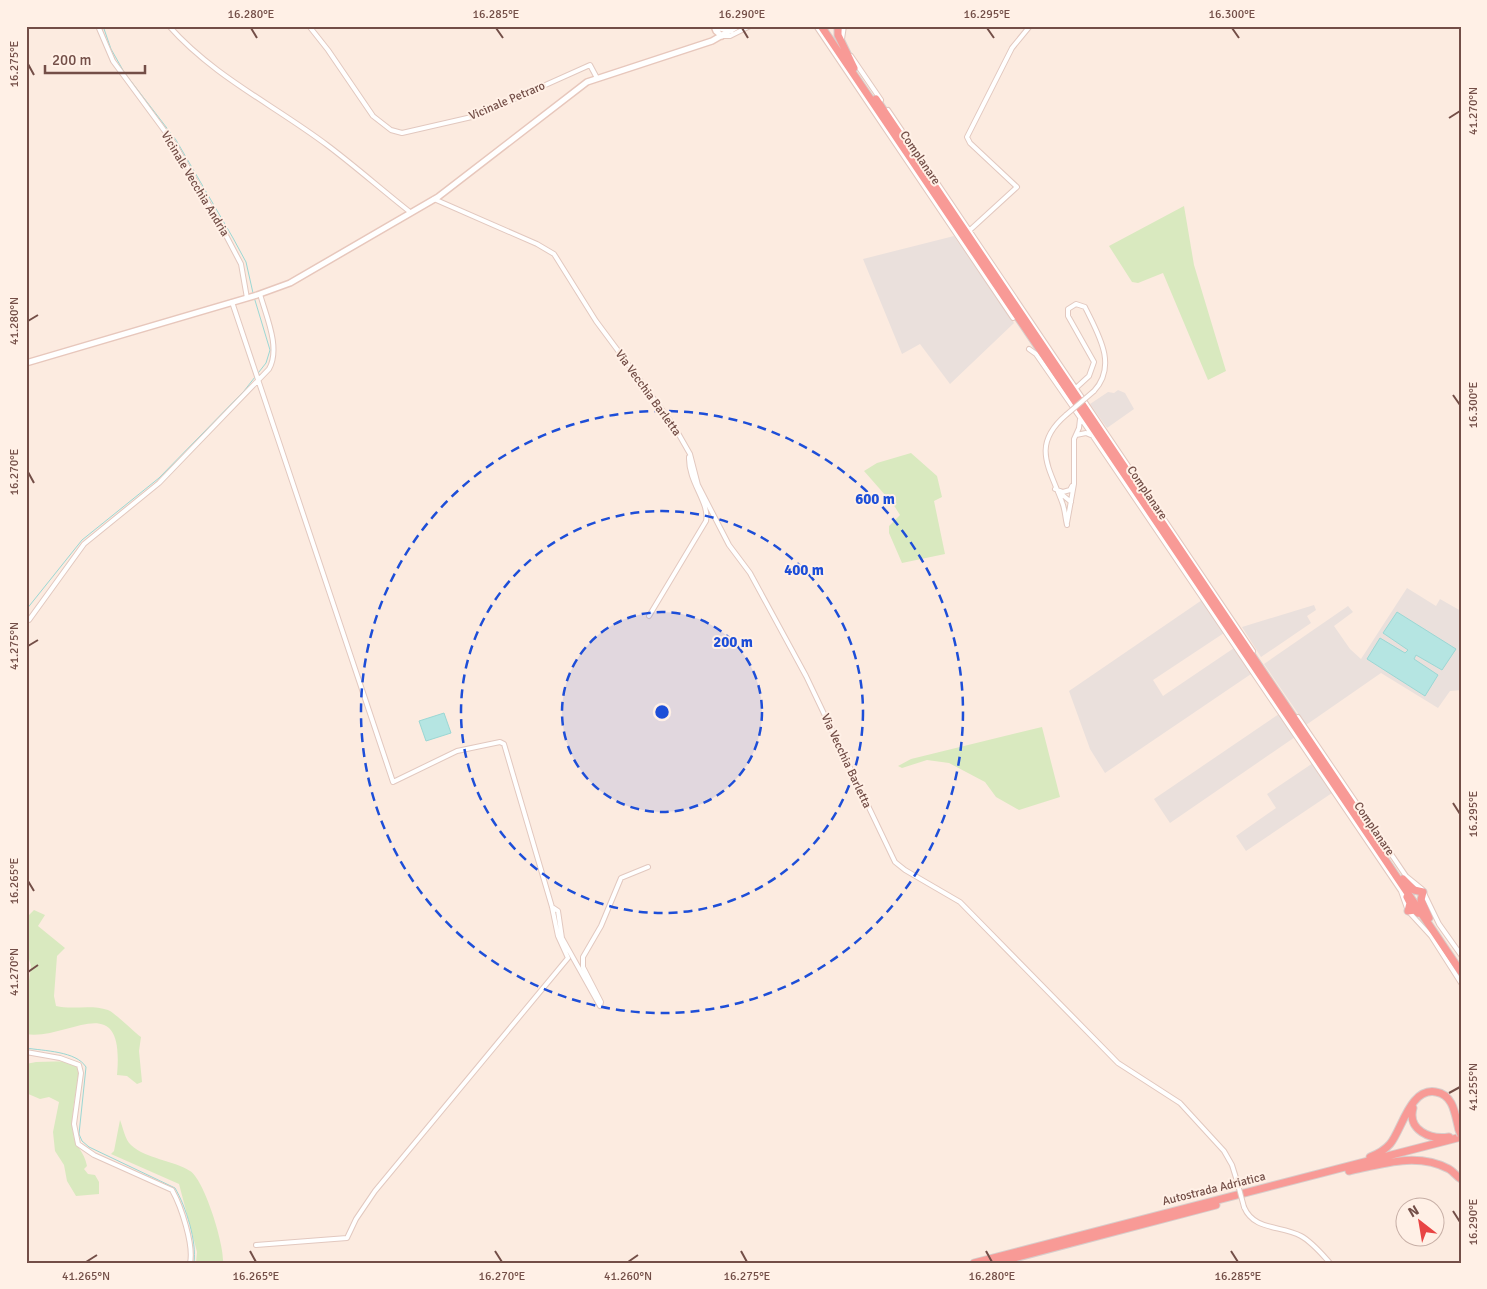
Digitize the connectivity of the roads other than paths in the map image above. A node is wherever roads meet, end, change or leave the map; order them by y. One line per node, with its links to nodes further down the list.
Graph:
1 (98, 26): 21 (street, Vicinale Vecchia Andria)
2 (169, 26): 19 (street)
3 (309, 26): 17 (street, Vicinale Petraro)
4 (738, 26): 13 (street)
5 (750, 26): 14 (street)
6 (816, 26): 23 (street, Complanare)
7 (821, 26): 41 (highway)
8 (826, 26): 16 (highway)
9 (838, 26): 16 (highway)
10 (844, 26): 20 (street, Complanare)
11 (1030, 26): 20 (street)
12 (717, 28): 13 (street); 14 (street); 15 (street)
13 (732, 31): 14 (street)
14 (722, 36): 15 (street)
15 (712, 41): 17 (street)
16 (854, 68): 40 (highway)
17 (597, 78): 18 (street)
18 (434, 200): 19 (street); 32 (street, Via Vecchia Barletta)
19 (410, 212): 21 (street)
20 (970, 230): 27 (street, Complanare)
21 (254, 296): 22 (street); 26 (street, Vicinale Vecchia Andria)
22 (232, 302): 25 (street); 26 (street)
23 (1013, 318)
24 (1029, 349): 28 (street, Complanare)
25 (26, 363)
26 (258, 379): 38 (street, Vicinale Vecchia Andria); 43 (street)
27 (1076, 388): 34 (street, bridge); 42 (street, Complanare)
28 (1078, 414): 29 (street, Complanare); 30 (street)
29 (1086, 426): 30 (street); 31 (street, Complanare)
30 (1076, 435): 31 (street); 33 (street)
31 (1094, 437): 44 (street, Complanare)
32 (690, 454): 37 (street); 61 (street, Via Vecchia Barletta, bridge)
33 (1074, 484): 34 (street); 36 (street)
34 (1055, 489): 35 (street); 36 (street)
35 (1062, 502): 36 (street); 36 (street)
36 (1071, 502)
37 (649, 616)
38 (26, 620)
39 (648, 867): 43 (street)
40 (1404, 880): 42 (highway); 45 (highway)
41 (1405, 890): 44 (highway); 45 (highway)
42 (1423, 892): 45 (highway); 46 (street, Complanare)
43 (552, 907): 57 (street)
44 (1408, 911): 45 (highway); 49 (street, Complanare)
45 (1427, 918): 47 (highway); 48 (highway)
46 (1461, 955)
47 (1461, 964)
48 (1461, 972)
49 (1461, 983)
50 (26, 1052): 58 (street)
51 (1424, 1094): 52 (highway); 52 (highway); 56 (highway)
52 (1460, 1134): 56 (highway, Autostrada Adriatica)
53 (1461, 1142): 54 (highway, Autostrada Adriatica)
54 (1342, 1172): 55 (highway); 60 (highway, Autostrada Adriatica)
55 (1461, 1179)
56 (1262, 1188): 59 (highway, Autostrada Adriatica)
57 (256, 1245)
58 (190, 1263)
59 (974, 1263)
60 (995, 1263)
61 (1330, 1263)

